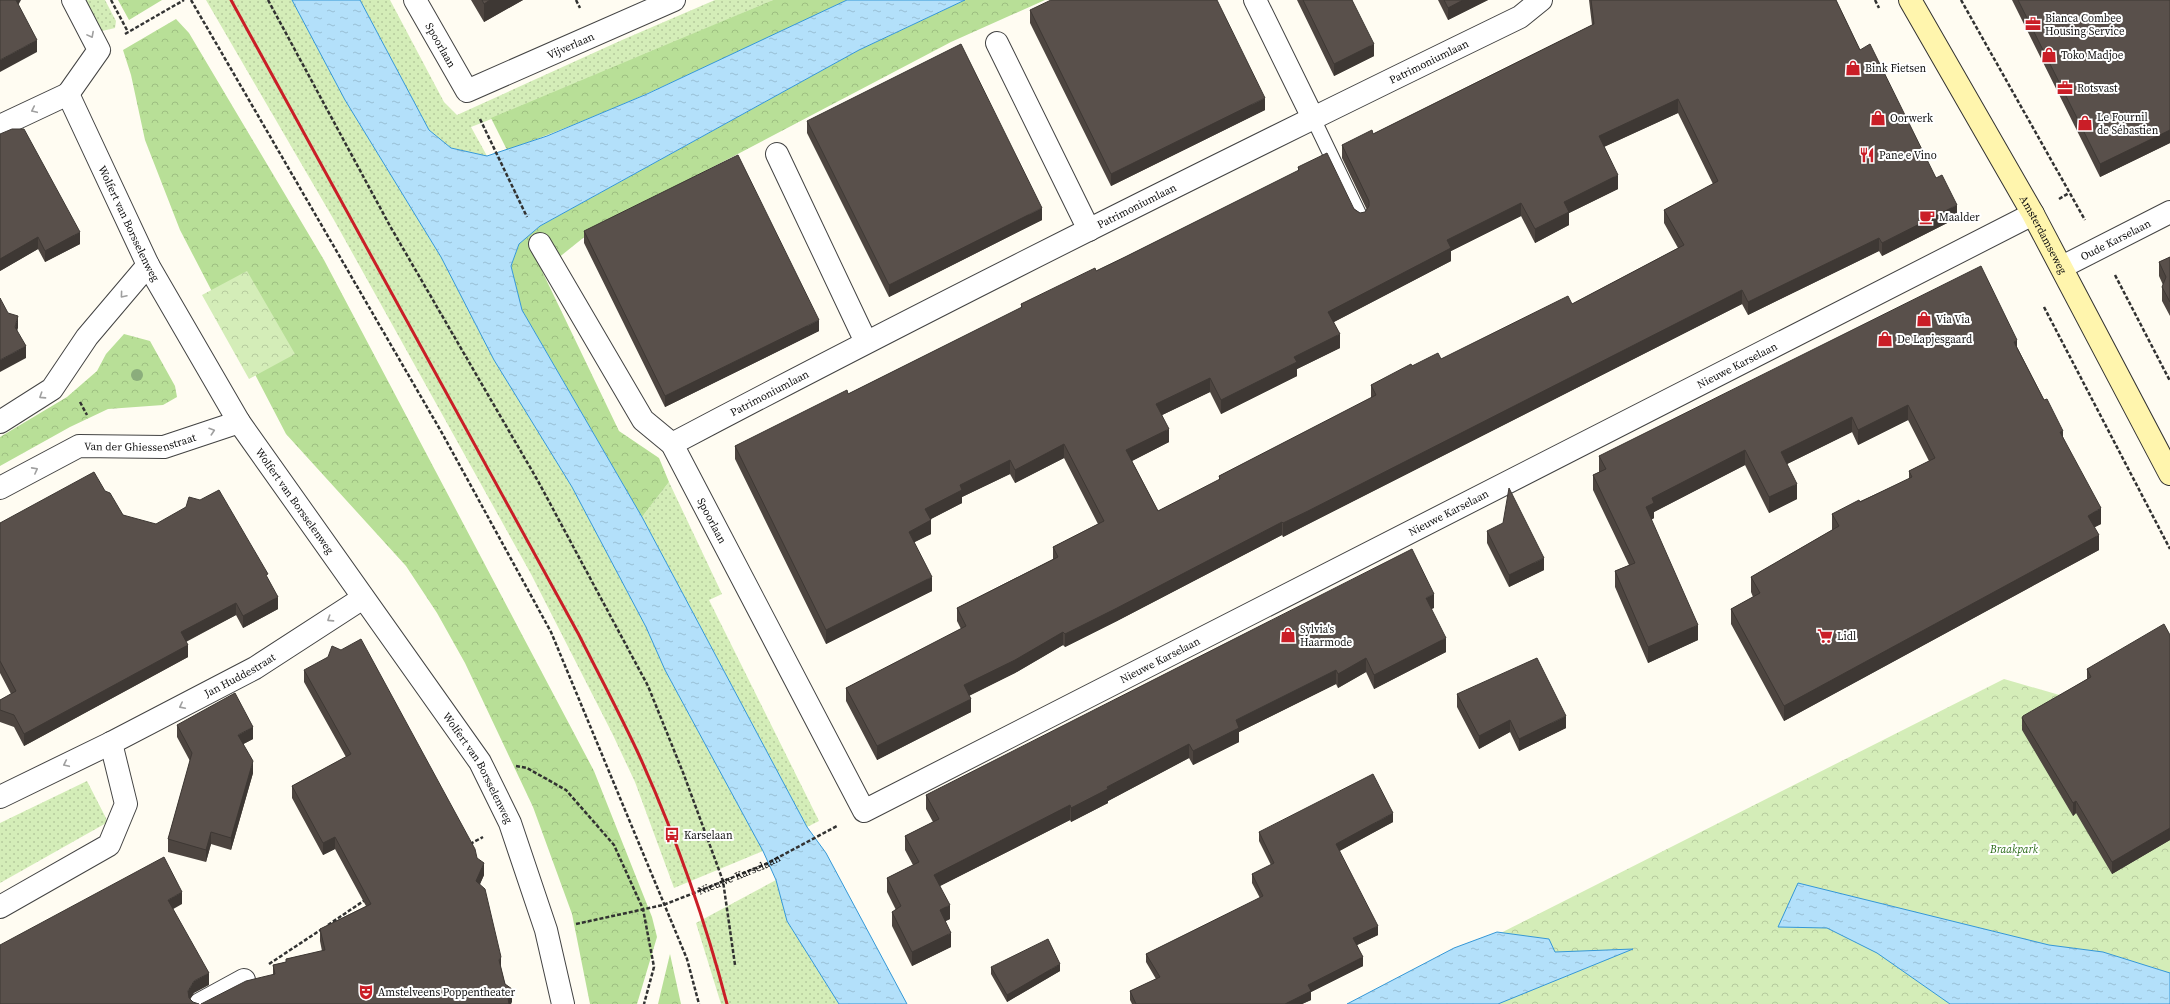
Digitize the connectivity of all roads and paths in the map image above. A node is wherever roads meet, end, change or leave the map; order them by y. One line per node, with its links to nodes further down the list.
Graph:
1 (72, 0): 16 (street, one-way to 16)
2 (111, 0): 14 (path)
3 (184, 0): 14 (path)
4 (191, 0): 52 (path)
5 (268, 0): 50 (path)
6 (415, 0): 17 (street, Spoorlaan)
7 (674, 0): 17 (street, Vijverlaan)
8 (1255, 0): 19 (street)
9 (1540, 0): 19 (street, Patrimoniumlaan)
10 (1875, 0): 13 (path)
11 (1910, 0): 24 (main road, Amsterdamseweg)
12 (1961, 0): 28 (path)
13 (1882, 14)
14 (128, 32): 16 (path)
15 (997, 43): 26 (street, Patrimoniumlaan)
16 (99, 50): 18 (street)
17 (467, 91)
18 (68, 94): 20 (street, one-way to 20); 29 (street, Wolfert van Borsselenweg)
19 (1313, 118): 25 (lane); 26 (street, Patrimoniumlaan)
20 (0, 126)
21 (488, 136): 27 (path)
22 (777, 154): 32 (street)
23 (2170, 212): 28 (street, Oude Karselaan)
24 (2033, 214): 30 (main road, Amsterdamseweg); 46 (street, Nieuwe Karselaan)
25 (1361, 218)
26 (1089, 230): 32 (street, Patrimoniumlaan)
27 (540, 244): 37 (street, Spoorlaan)
28 (2101, 247): 30 (street, Oude Karselaan); 34 (path)
29 (148, 265): 33 (street, one-way to 33); 36 (street, Wolfert van Borsselenweg)
30 (2062, 268): 39 (main road, Amsterdamseweg)
31 (2043, 304): 41 (path)
32 (866, 342): 37 (street, Patrimoniumlaan)
33 (63, 373): 35 (street, one-way to 35); 38 (path)
34 (2170, 381)
35 (0, 422)
36 (239, 422): 38 (street, Van der Ghiessenstraat, one-way to 36); 42 (street, Wolfert van Borsselenweg)
37 (672, 444): 46 (street, Spoorlaan)
38 (105, 446): 40 (street, Van der Ghiessenstraat, one-way to 38)
39 (2170, 474)
40 (0, 488)
41 (2170, 549)
42 (363, 598): 43 (street, Jan Huddestraat, one-way to 43); 44 (street, Wolfert van Borsselenweg)
43 (111, 743): 45 (street, Jan Huddestraat, one-way to 45); 53 (street)
44 (480, 762): 47 (street, Wolfert van Borsselenweg); 54 (path)
45 (2, 789)
46 (864, 811)
47 (510, 823): 49 (path); 55 (street, Wolfert van Borsselenweg)
48 (832, 829): 50 (path, Nieuwe Karselaan)
49 (469, 845)
50 (723, 881): 52 (path, Nieuwe Karselaan); 56 (path)
51 (366, 900): 57 (path)
52 (663, 904): 54 (path, Nieuwe Karselaan); 61 (path)
53 (0, 907)
54 (643, 909): 55 (path, Nieuwe Karselaan); 60 (path)
55 (546, 930): 59 (street, Wolfert van Borsselenweg)
56 (735, 965)
57 (244, 980): 58 (street)
58 (200, 1004)
59 (563, 1004)
60 (644, 1004)
61 (699, 1004)

